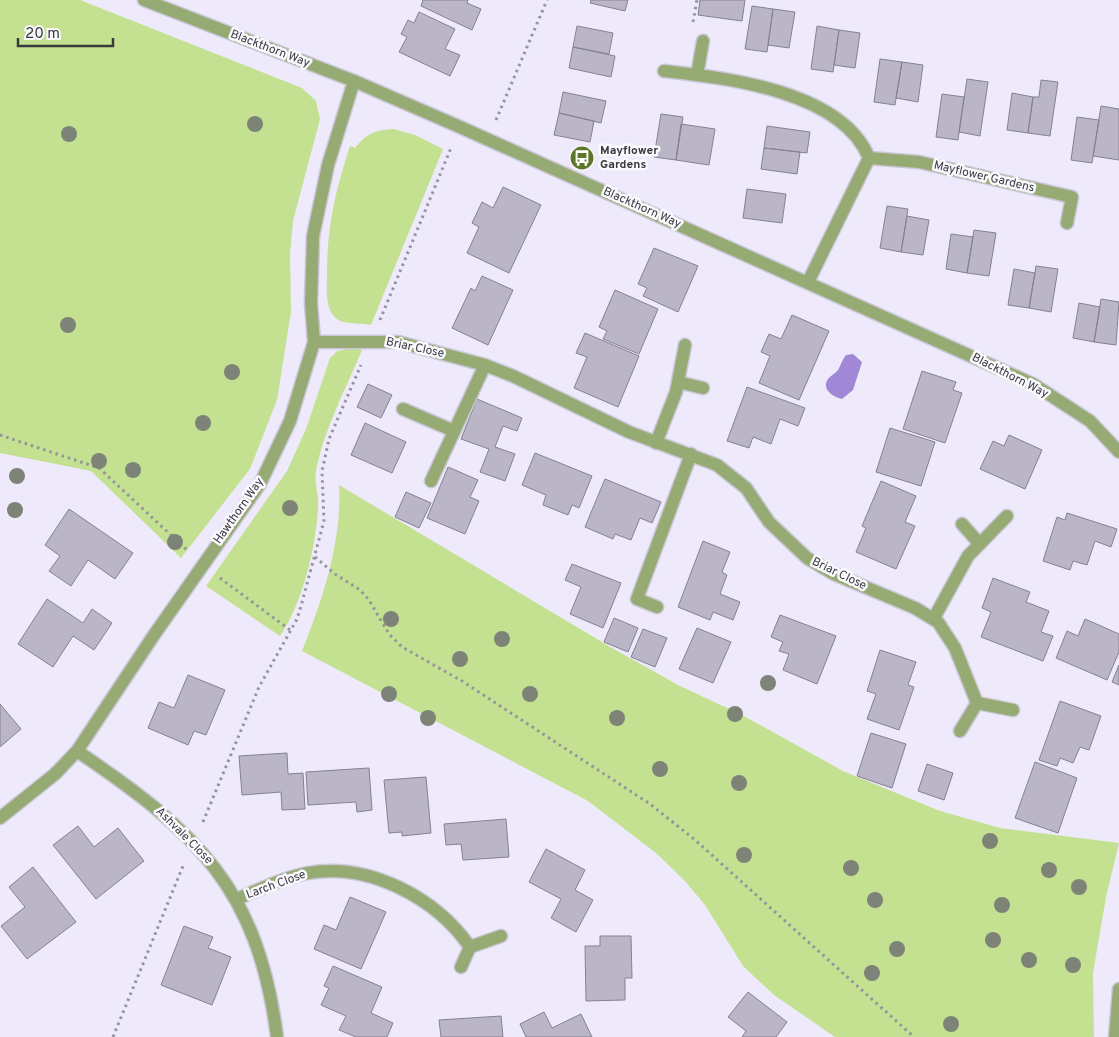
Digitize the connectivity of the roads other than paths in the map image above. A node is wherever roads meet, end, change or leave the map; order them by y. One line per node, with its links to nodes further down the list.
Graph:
1 (145, 0): 5 (street, Blackthorn Way)
2 (703, 41): 4 (street)
3 (664, 71): 4 (street)
4 (697, 75): 6 (street)
5 (354, 81): 8 (street, Blackthorn Way); 9 (street, Hawthorn Way)
6 (869, 158): 7 (street, Mayflower Gardens); 8 (street)
7 (1067, 223)
8 (808, 282): 17 (street, Blackthorn Way)
9 (314, 342): 11 (street, Briar Close); 28 (street, Hawthorn Way)
10 (685, 345): 12 (street)
11 (485, 365): 15 (street); 16 (street, Briar Close)
12 (678, 382): 13 (street); 16 (street)
13 (704, 388)
14 (403, 409): 15 (street)
15 (454, 431): 19 (street)
16 (656, 442): 18 (street, Briar Close)
17 (1119, 452)
18 (691, 454): 23 (street); 24 (street, Briar Close)
19 (431, 481)
20 (1007, 516): 22 (street)
21 (962, 524): 22 (street)
22 (978, 542): 24 (street)
23 (657, 606)
24 (934, 618): 25 (street, Briar Close)
25 (977, 703): 26 (street); 27 (street)
26 (1013, 710)
27 (960, 731)
28 (77, 751): 29 (street, Hawthorn Way); 30 (street, Ashvale Close)
29 (0, 818)
30 (237, 899): 32 (street, Larch Close); 36 (street, Ashvale Close)
31 (502, 936): 32 (street)
32 (470, 947): 33 (street)
33 (462, 967)
34 (1119, 990): 35 (street)
35 (1116, 1036)
36 (277, 1037)

